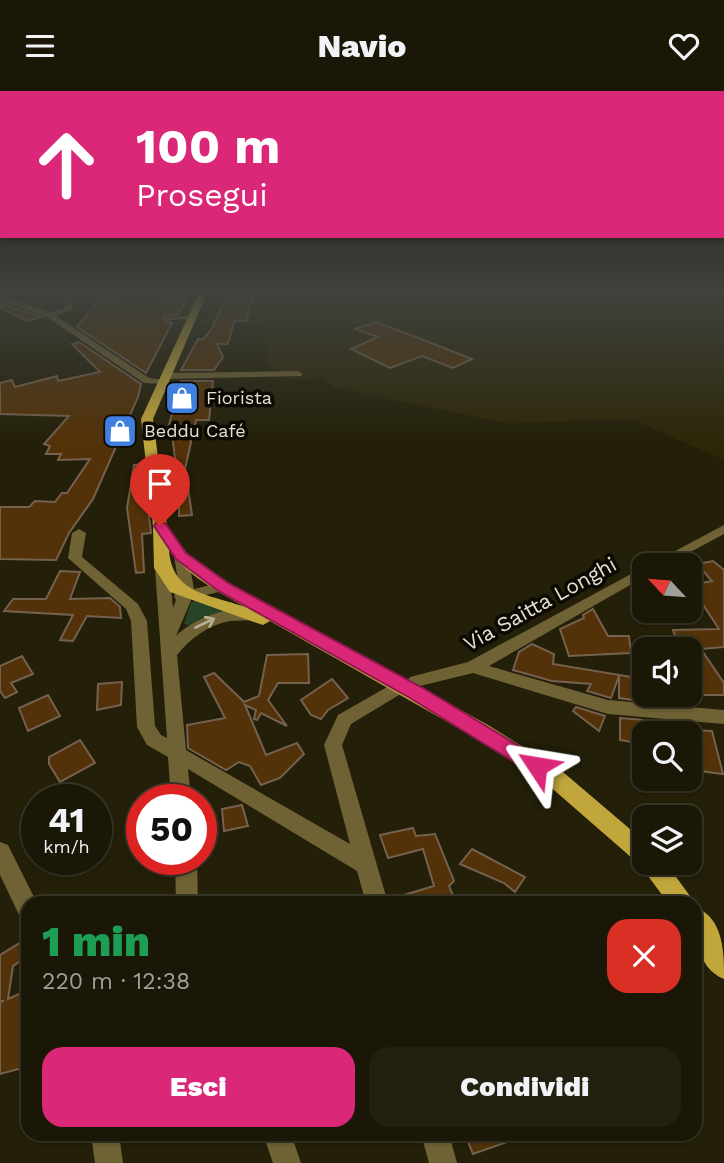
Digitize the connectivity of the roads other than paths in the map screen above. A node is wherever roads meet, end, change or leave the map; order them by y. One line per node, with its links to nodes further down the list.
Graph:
1 (91, 343): 4 (street)
2 (180, 343): 4 (main road)
3 (298, 374): 4 (street)
4 (164, 379): 5 (main road)
5 (160, 526): 9 (main road); 10 (main road)
6 (724, 529): 8 (street)
7 (79, 533): 22 (street)
8 (679, 553)
9 (181, 556): 12 (main road); 13 (street)
10 (162, 568): 13 (main road); 14 (street)
11 (632, 578): 18 (street, Via Saitta Longhi)
12 (223, 587): 13 (street); 16 (main road)
13 (188, 592): 14 (street); 15 (main road); 17 (street)
14 (167, 608): 17 (street)
15 (253, 615): 16 (main road); 17 (street, one-way to 15)
16 (315, 640): 24 (main road)
17 (169, 645): 22 (street)
18 (473, 667): 19 (street, Via Saitta Longhi); 21 (street)
19 (416, 681)
20 (393, 691): 26 (street)
21 (724, 717)
22 (177, 754): 23 (street); 26 (street)
23 (180, 784)
24 (632, 845)
25 (0, 852): 29 (street)
26 (367, 865): 31 (street)
27 (186, 875): 30 (street)
28 (661, 875): 32 (main road)
29 (22, 896)
30 (187, 896)
31 (375, 896)
32 (678, 896)
33 (702, 930): 34 (main road)
34 (724, 966)
35 (106, 1141): 38 (street)
36 (280, 1141): 39 (street)
37 (437, 1141): 40 (street)
38 (109, 1163)
39 (288, 1163)
40 (443, 1163)

